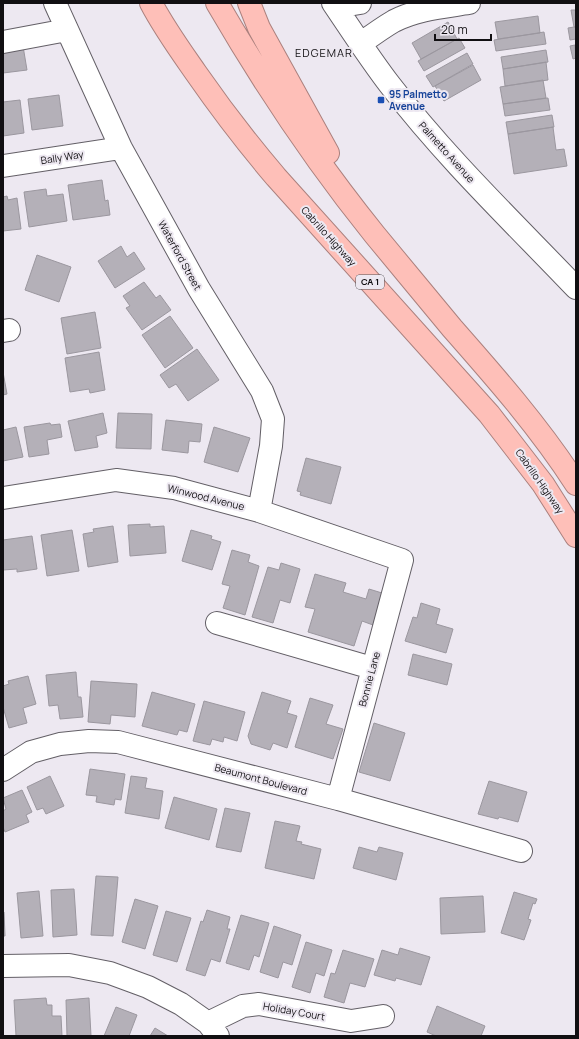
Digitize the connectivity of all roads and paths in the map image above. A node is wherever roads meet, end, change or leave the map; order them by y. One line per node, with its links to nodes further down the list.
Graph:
1 (55, 3): 10 (street, Waterford Street)
2 (135, 3): 9 (highway)
3 (151, 3): 9 (highway, Cabrillo Highway / CA 1)
4 (218, 3): 15 (highway)
5 (248, 3): 15 (highway)
6 (360, 3): 8 (street)
7 (469, 3): 12 (street)
8 (335, 5): 12 (street, Palmetto Avenue)
9 (165, 29): 20 (highway, Cabrillo Highway / CA 1)
10 (67, 30): 11 (street); 13 (street, Waterford Street)
11 (3, 42)
12 (360, 44): 16 (street, Palmetto Avenue)
13 (121, 148): 14 (street, Bally Way); 19 (street, Waterford Street)
14 (3, 166)
15 (375, 234): 17 (highway)
16 (576, 288)
17 (576, 484)
18 (3, 498): 19 (street, Winwood Avenue)
19 (259, 511): 21 (street, Winwood Avenue)
20 (576, 536)
21 (402, 560): 23 (street, Bonnie Lane)
22 (217, 623): 23 (street)
23 (372, 668): 25 (street, Bonnie Lane)
24 (3, 770): 25 (street, Beaumont Boulevard)
25 (338, 800): 26 (street, Beaumont Boulevard)
26 (522, 851)
27 (3, 966): 29 (street)
28 (383, 1016): 29 (street, Holiday Court)
29 (213, 1029)

